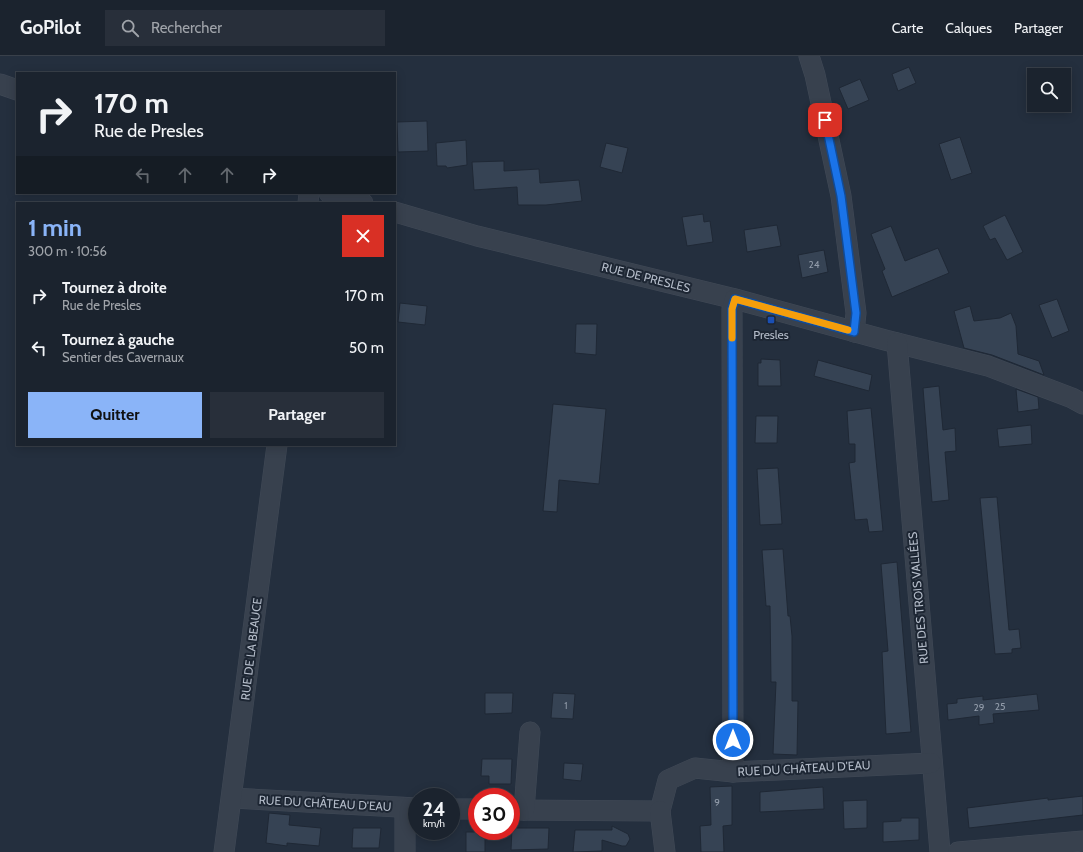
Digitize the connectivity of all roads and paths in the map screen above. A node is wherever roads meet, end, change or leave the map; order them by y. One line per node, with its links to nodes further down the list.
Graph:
1 (809, 56): 8 (street)
2 (0, 84): 3 (street)
3 (16, 90)
4 (332, 194): 5 (street)
5 (360, 202)
6 (396, 212): 7 (street, RUE DE PRESLES)
7 (735, 299): 8 (street, RUE DE PRESLES); 14 (street)
8 (854, 332): 9 (street, RUE DE PRESLES)
9 (897, 343): 10 (street, RUE DE PRESLES); 13 (street, RUE DES TROIS VALLÉES)
10 (1083, 404)
11 (277, 446): 16 (street, RUE DE LA BEAUCE)
12 (530, 732): 15 (street)
13 (932, 763): 14 (street, RUE DU CHÂTEAU D'EAU); 25 (street, RUE DES TROIS VALLÉES)
14 (733, 772): 19 (street, RUE DU CHÂTEAU D'EAU)
15 (520, 797)
16 (232, 798): 17 (street, RUE DU CHÂTEAU D'EAU); 22 (street, RUE DE LA BEAUCE)
17 (408, 808)
18 (520, 810): 19 (street)
19 (660, 811): 24 (street)
20 (408, 830): 23 (street)
21 (1083, 841): 26 (street)
22 (224, 852)
23 (405, 852)
24 (665, 852)
25 (940, 852)
26 (958, 852)

